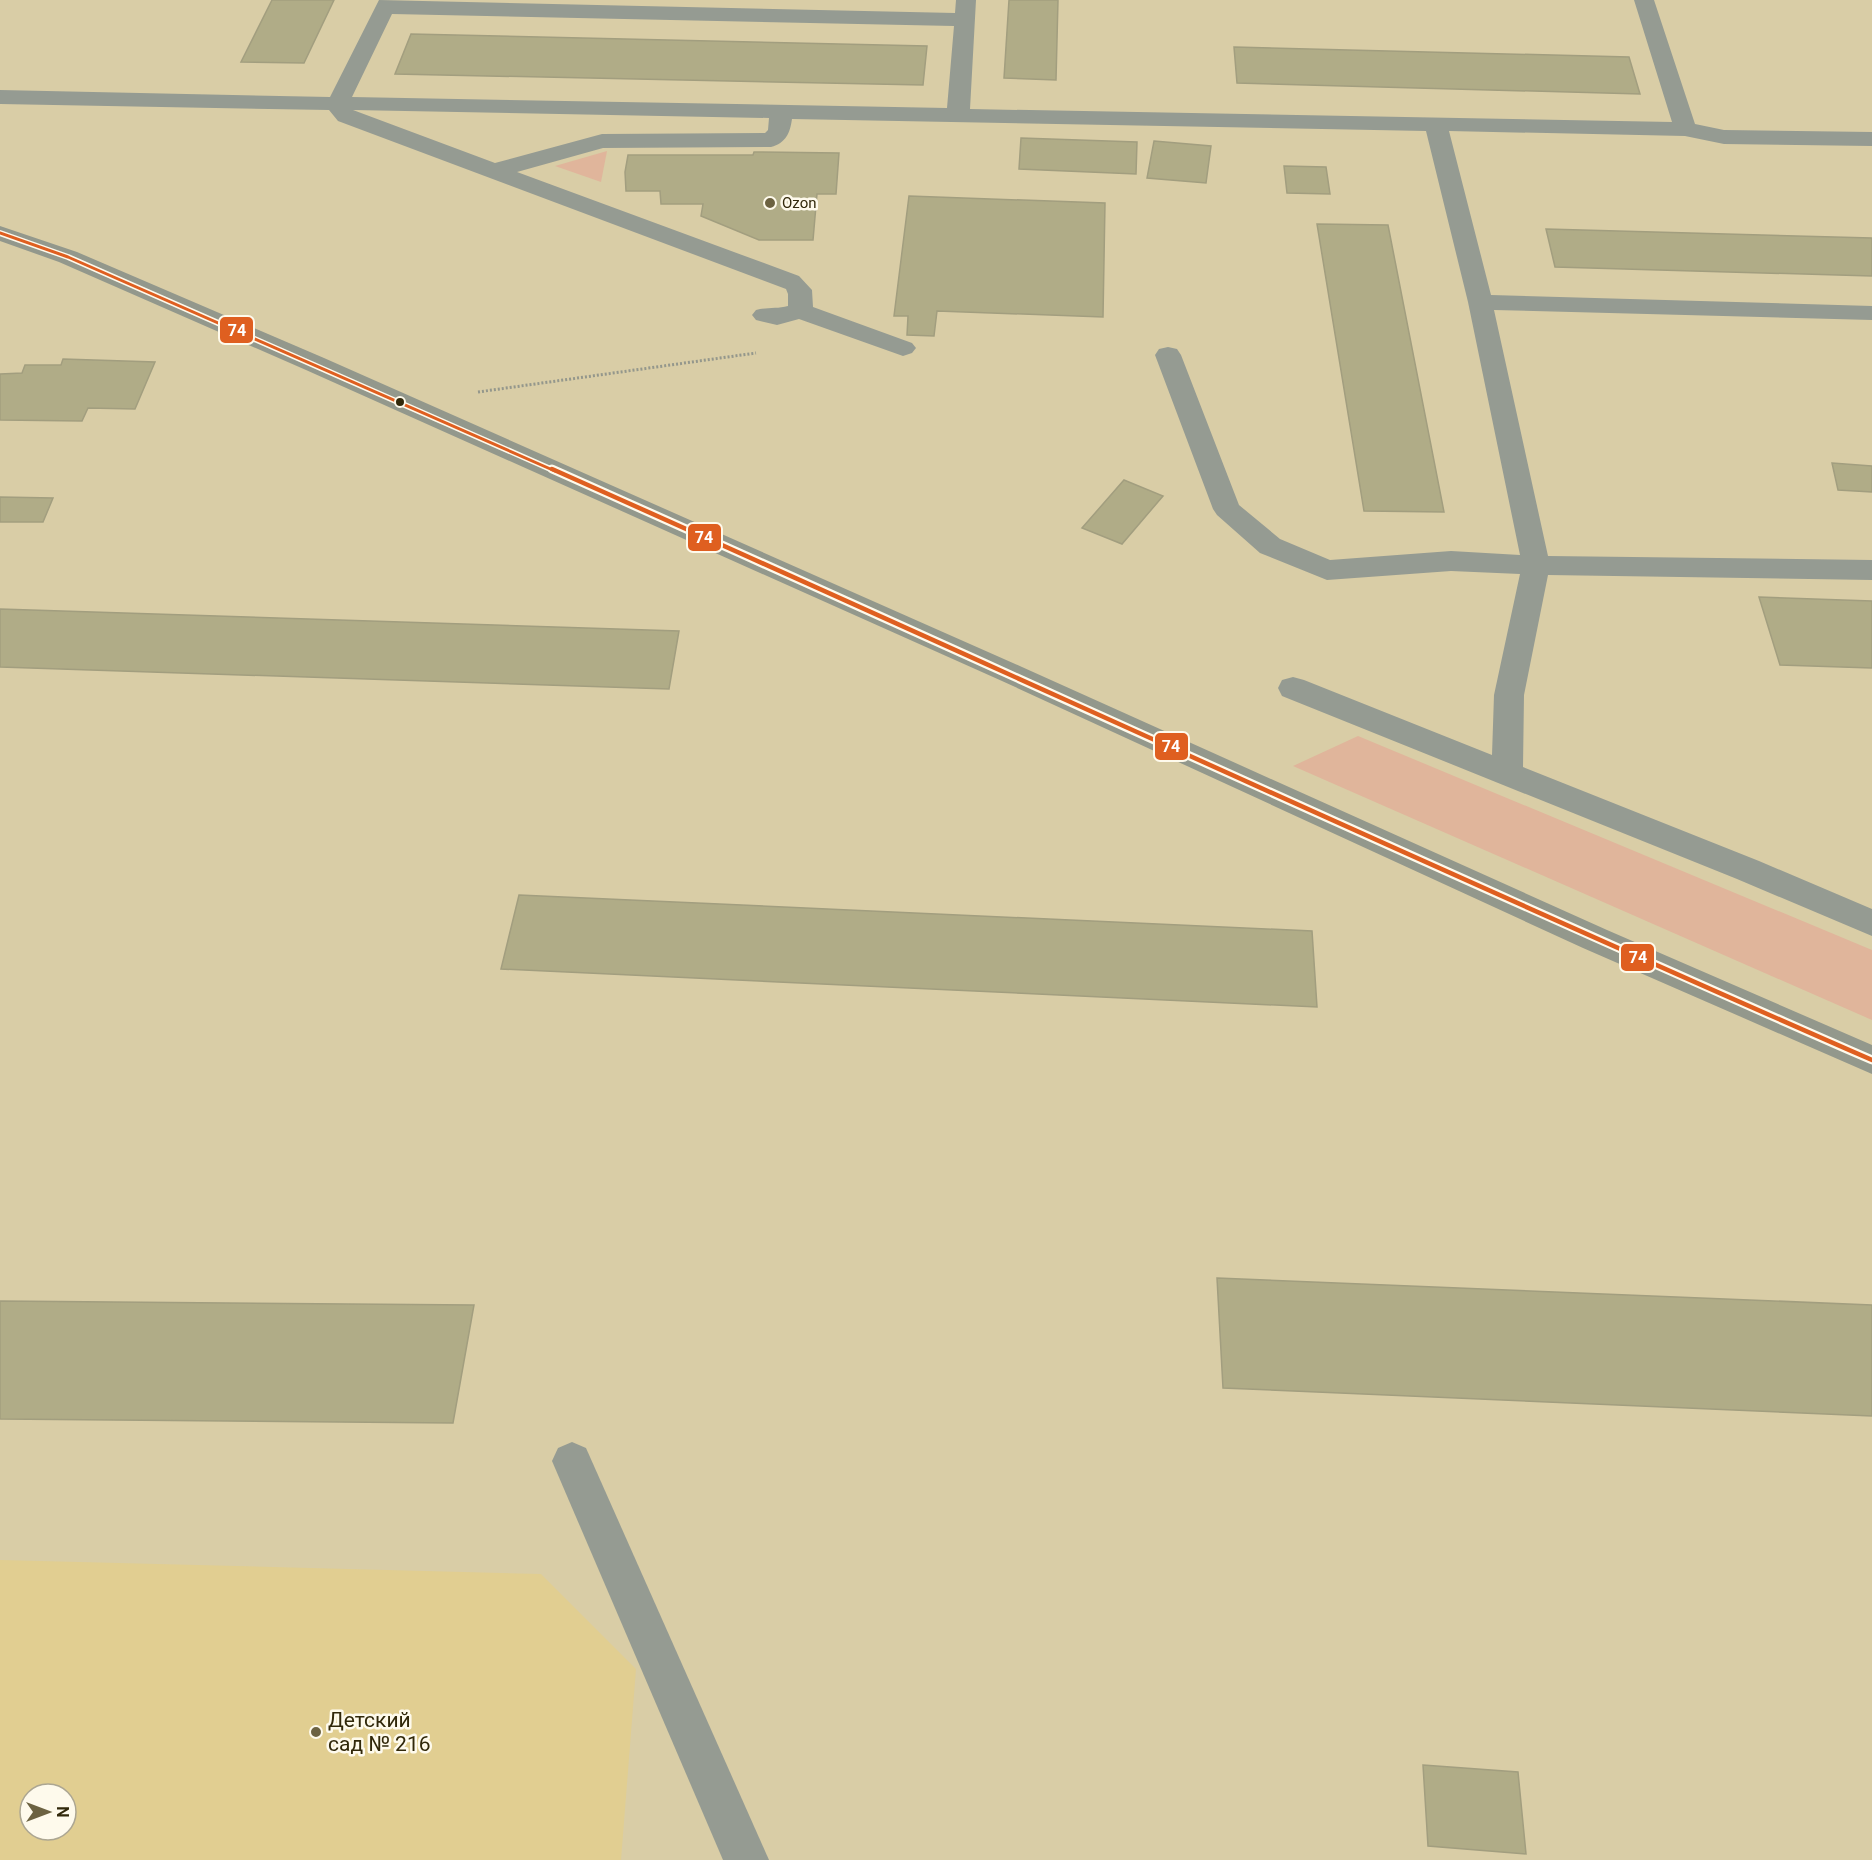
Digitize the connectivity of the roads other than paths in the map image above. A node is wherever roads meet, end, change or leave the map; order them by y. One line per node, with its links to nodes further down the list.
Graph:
1 (1644, 0): 9 (lane)
2 (387, 4): 3 (lane); 5 (lane)
3 (966, 10): 7 (lane)
4 (0, 97): 5 (lane)
5 (337, 105): 6 (lane); 11 (lane)
6 (781, 113): 7 (lane); 11 (lane)
7 (957, 116): 8 (lane)
8 (1436, 124): 9 (lane); 13 (lane)
9 (1684, 129): 10 (lane)
10 (1872, 139)
11 (494, 171): 14 (lane)
12 (0, 233): 24 (street)
13 (1480, 302): 15 (lane); 19 (lane)
14 (800, 311): 16 (lane); 17 (lane)
15 (1872, 313)
16 (765, 315)
17 (903, 348)
18 (1168, 355): 19 (lane)
19 (1536, 565): 20 (lane); 22 (lane)
20 (1872, 570)
21 (1293, 688): 22 (lane)
22 (1507, 772): 23 (lane)
23 (1872, 923)
24 (1872, 1060)
25 (572, 1461): 26 (lane)
26 (746, 1860)

